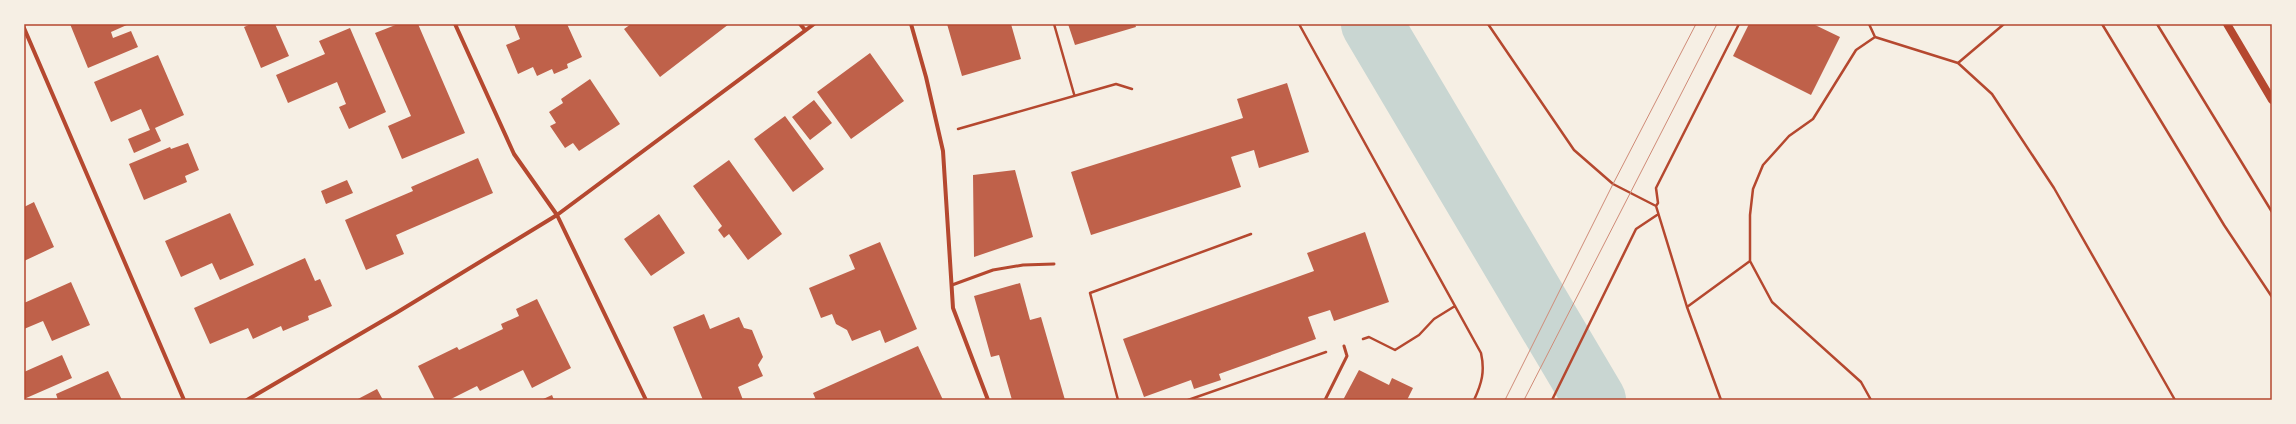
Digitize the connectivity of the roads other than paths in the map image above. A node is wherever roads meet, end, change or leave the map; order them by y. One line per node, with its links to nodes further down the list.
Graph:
1 (455, 24): 9 (street)
2 (800, 24): 7 (street)
3 (814, 24): 7 (street)
4 (911, 24): 11 (street)
5 (2228, 24): 8 (main road)
6 (24, 28): 13 (street)
7 (805, 30): 9 (street)
8 (2272, 100)
9 (556, 215): 14 (street); 15 (street)
10 (1054, 264): 11 (lane)
11 (952, 285): 16 (street)
12 (1344, 346): 17 (lane)
13 (184, 400)
14 (247, 400)
15 (646, 400)
16 (988, 400)
17 (1325, 400)

